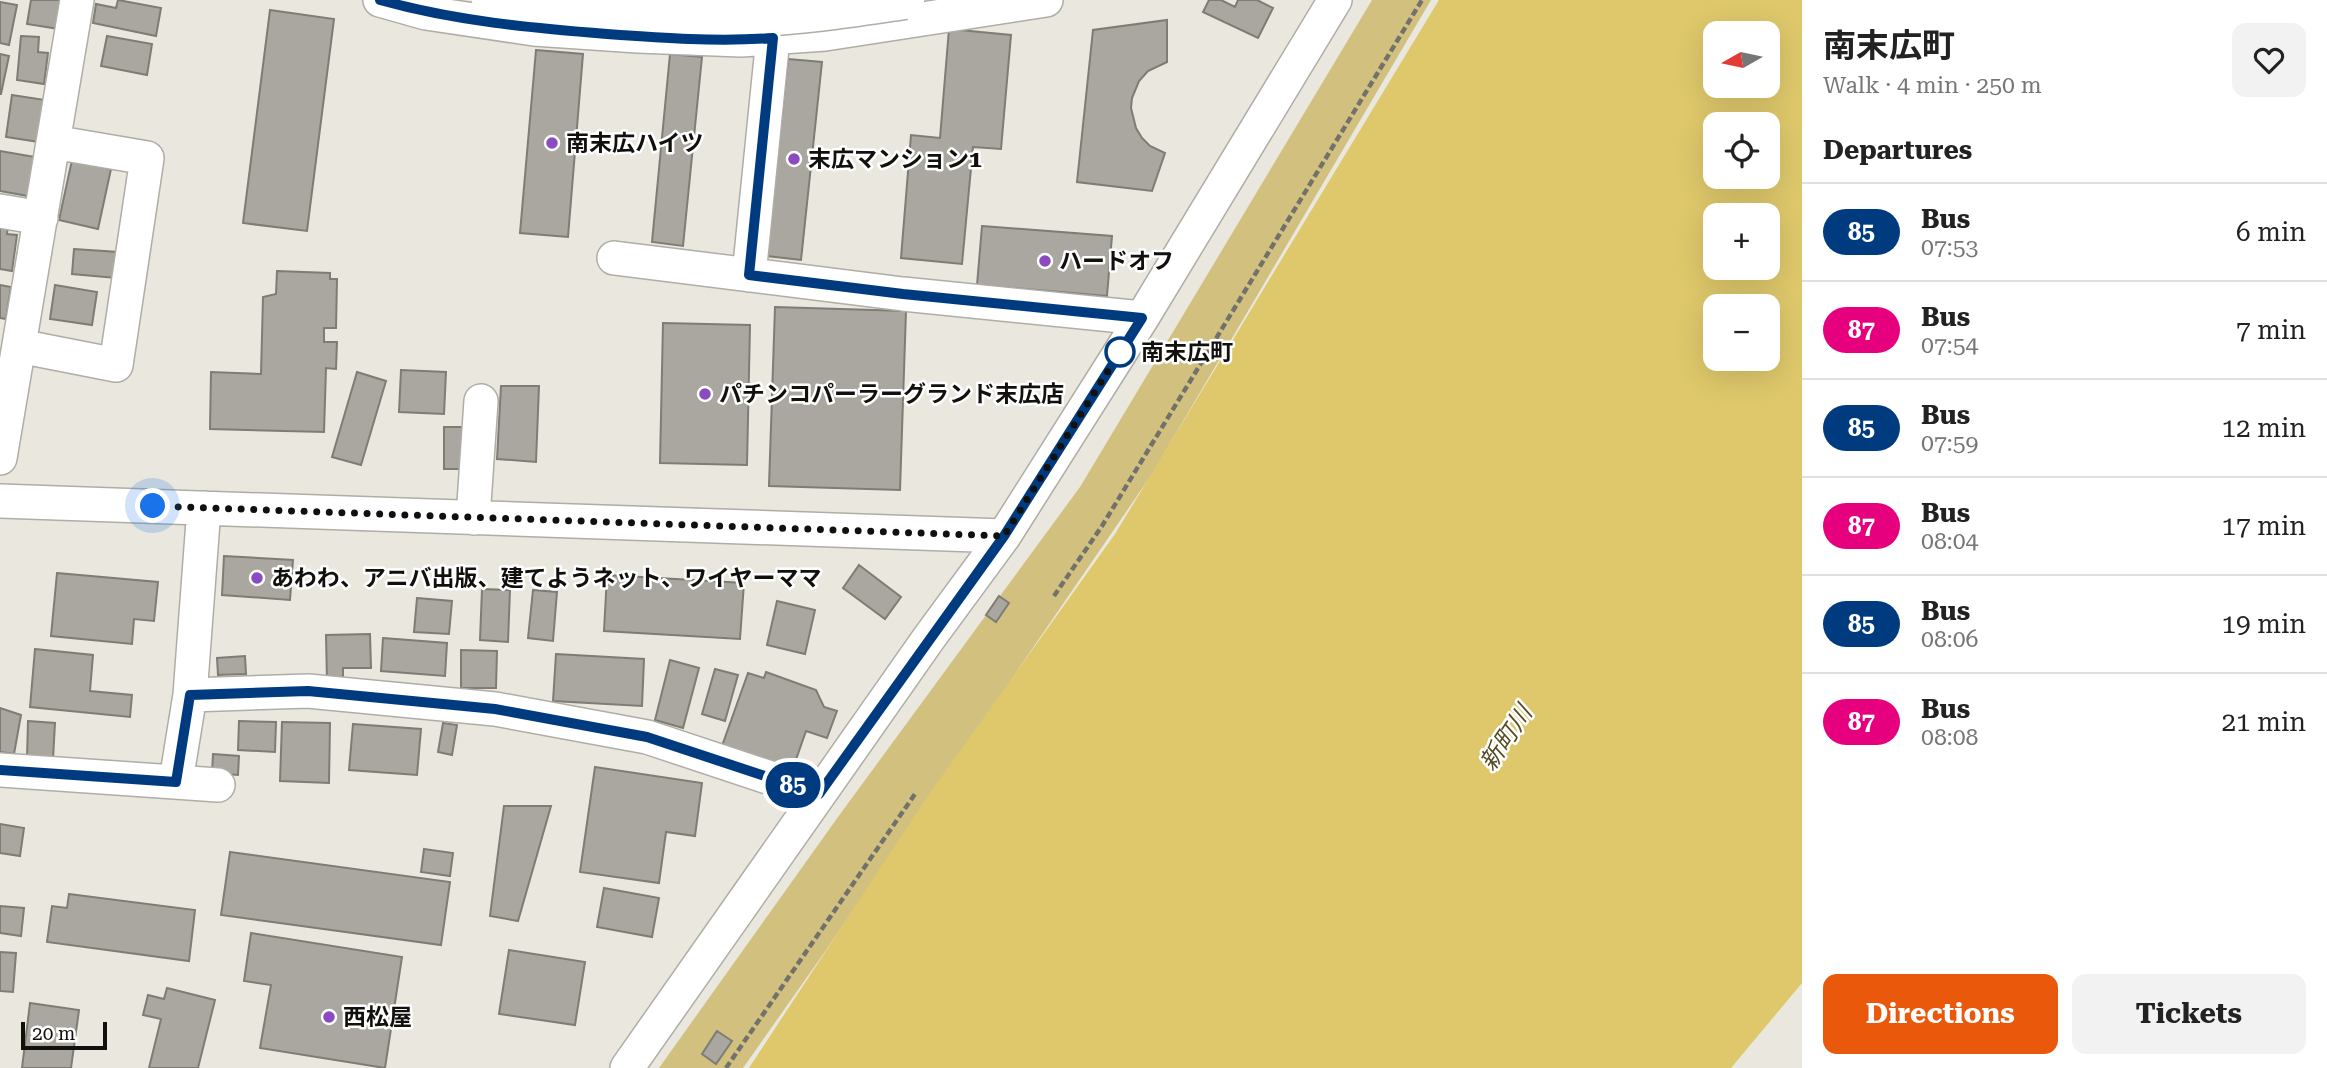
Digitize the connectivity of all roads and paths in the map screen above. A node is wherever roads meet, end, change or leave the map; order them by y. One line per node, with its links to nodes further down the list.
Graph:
1 (77, 0): 15 (street)
2 (380, 0): 11 (street)
3 (491, 0): 6 (main road, bridge)
4 (643, 0): 13 (street)
5 (827, 0): 12 (street)
6 (905, 0)
7 (1046, 0): 10 (street)
8 (1335, 0): 20 (street)
9 (1422, 0): 28 (path)
10 (1003, 4): 12 (street)
11 (428, 6): 13 (street)
12 (825, 34): 14 (street)
13 (638, 36): 14 (street)
14 (773, 38): 19 (street)
15 (53, 142): 17 (street); 21 (street)
16 (0, 211): 17 (street)
17 (41, 218): 21 (street)
18 (614, 258): 19 (street)
19 (749, 275): 20 (street)
20 (1142, 318): 27 (street)
21 (19, 346): 23 (street)
22 (481, 401): 26 (street)
23 (0, 458)
24 (0, 501): 25 (street)
25 (204, 508): 26 (street); 29 (street)
26 (473, 518): 27 (street)
27 (1004, 536): 33 (street)
28 (1054, 596)
29 (190, 695): 31 (street); 33 (street)
30 (0, 770): 31 (street)
31 (176, 782): 32 (street)
32 (218, 785)
33 (819, 794): 35 (street)
34 (915, 794): 36 (path)
35 (627, 1068)
36 (726, 1068)

